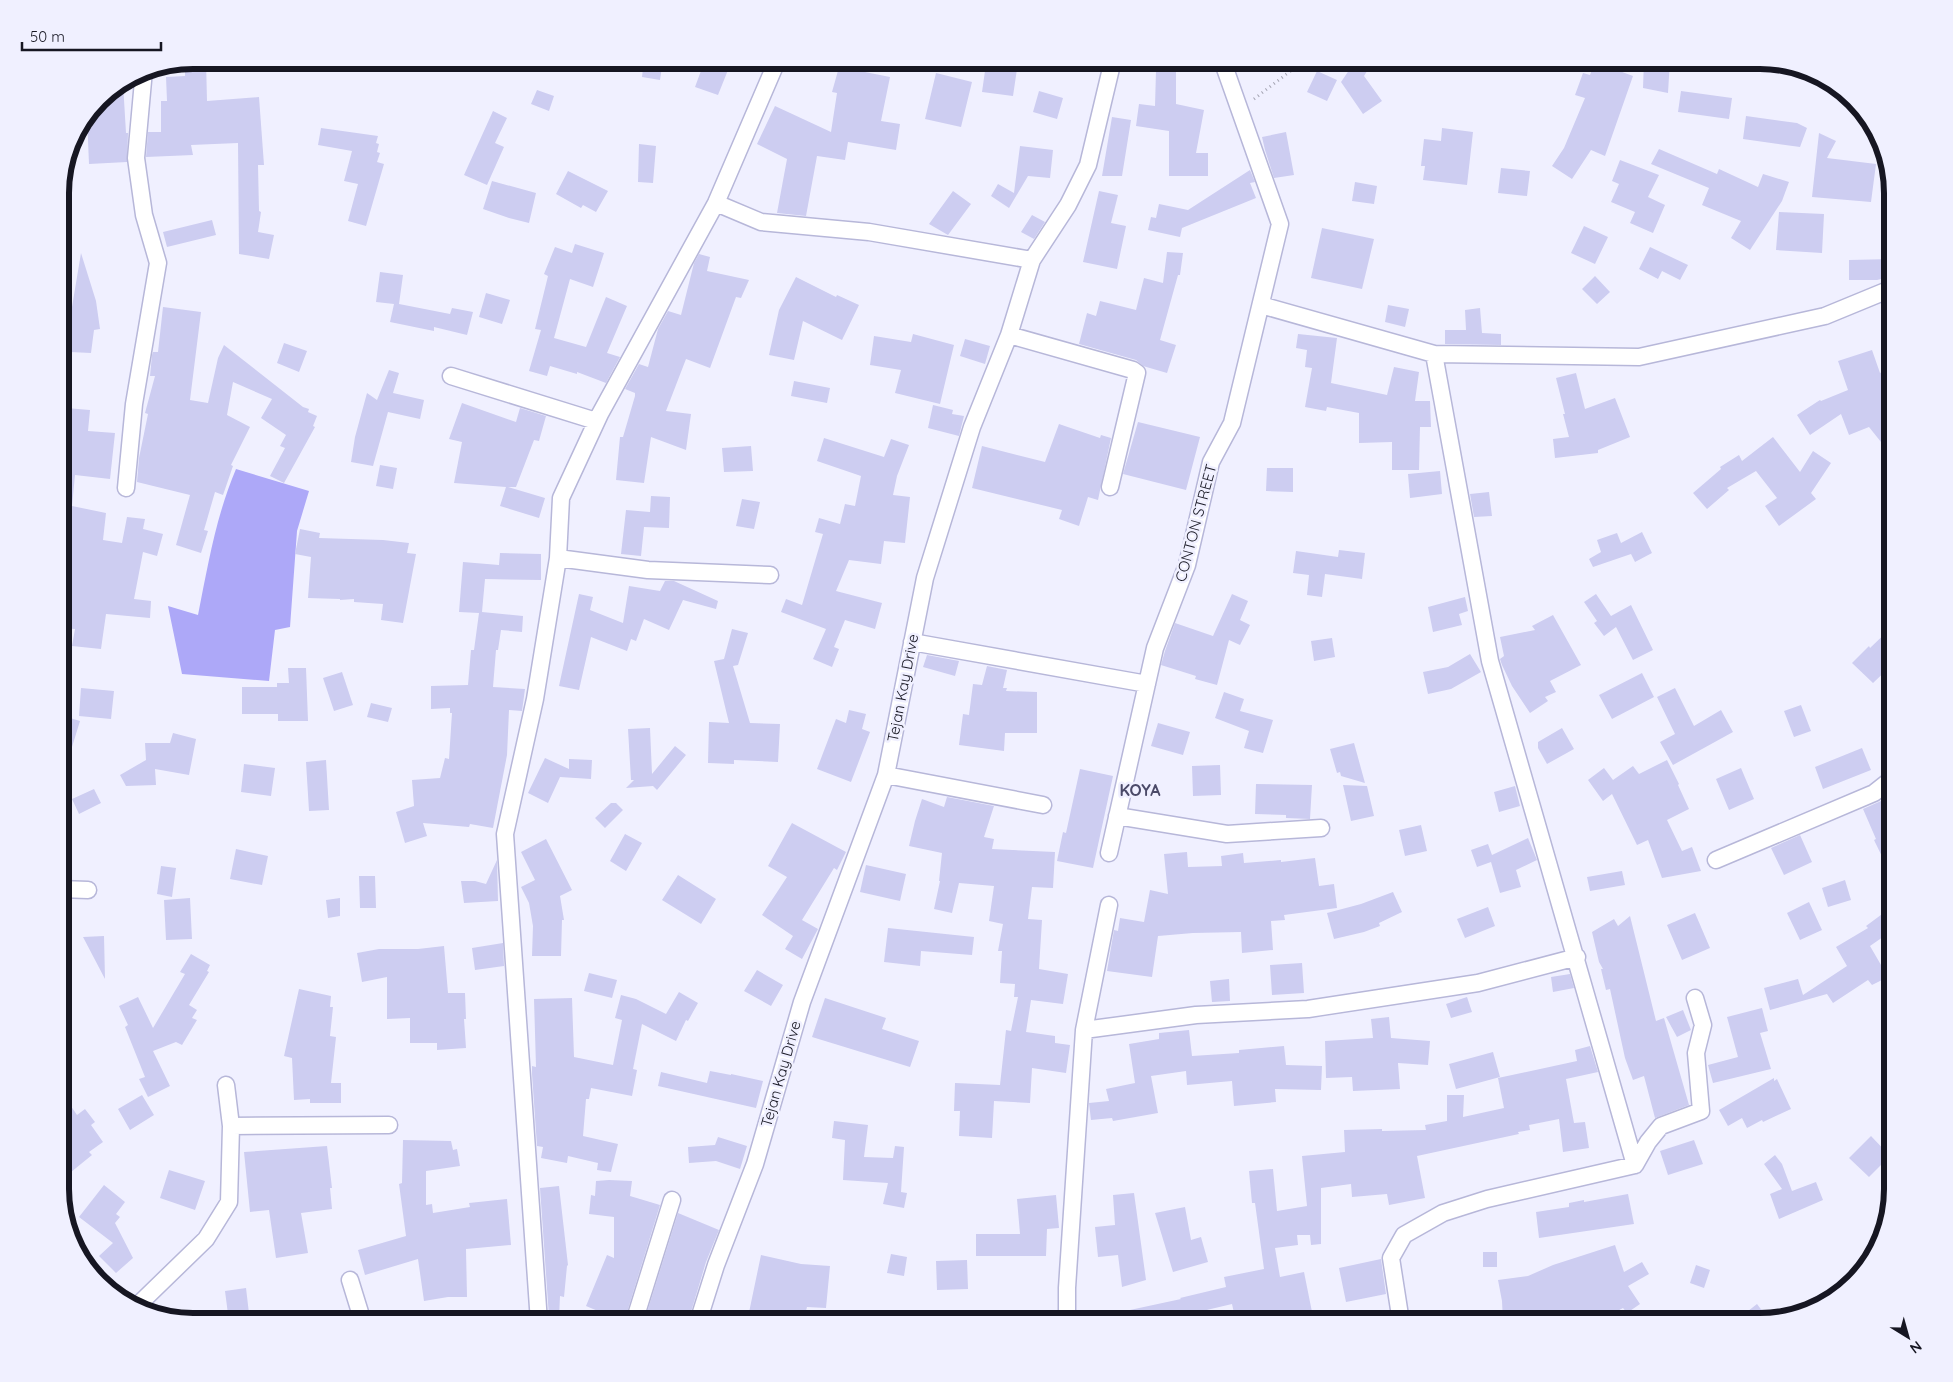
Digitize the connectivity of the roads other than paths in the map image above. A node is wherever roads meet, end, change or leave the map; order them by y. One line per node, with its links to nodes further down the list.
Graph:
1 (774, 69): 5 (street)
2 (1111, 69): 6 (street, Tejan Kay Drive)
3 (1225, 69): 8 (street, CONTON STREET)
4 (143, 79): 14 (street)
5 (716, 203): 6 (street); 12 (street)
6 (1032, 260): 9 (street, Tejan Kay Drive)
7 (1884, 292): 10 (street)
8 (1261, 305): 10 (street); 18 (street, CONTON STREET)
9 (1010, 335): 13 (street); 17 (street, Tejan Kay Drive)
10 (1434, 354): 29 (street)
11 (452, 376): 12 (street)
12 (596, 421): 15 (street)
13 (1110, 487)
14 (126, 488)
15 (558, 558): 16 (street); 40 (street)
16 (770, 574)
17 (912, 642): 18 (street); 19 (street, Tejan Kay Drive)
18 (1147, 684): 22 (street, CONTON STREET)
19 (886, 775): 21 (street); 42 (street, Tejan Kay Drive)
20 (1884, 785): 25 (street)
21 (1043, 804)
22 (1117, 816): 23 (street); 24 (street, CONTON STREET)
23 (1322, 828)
24 (1109, 852)
25 (1716, 860)
26 (69, 889): 27 (street)
27 (88, 890)
28 (1109, 905): 31 (street)
29 (1577, 957): 31 (street); 35 (street)
30 (1695, 998): 35 (street)
31 (1084, 1030): 43 (street)
32 (226, 1085): 34 (street)
33 (389, 1125): 34 (street)
34 (231, 1126): 38 (street)
35 (1636, 1164): 44 (street)
36 (672, 1200): 41 (street)
37 (350, 1280): 39 (street)
38 (141, 1302)
39 (360, 1313)
40 (537, 1313)
41 (637, 1313)
42 (701, 1313)
43 (1067, 1313)
44 (1400, 1313)

